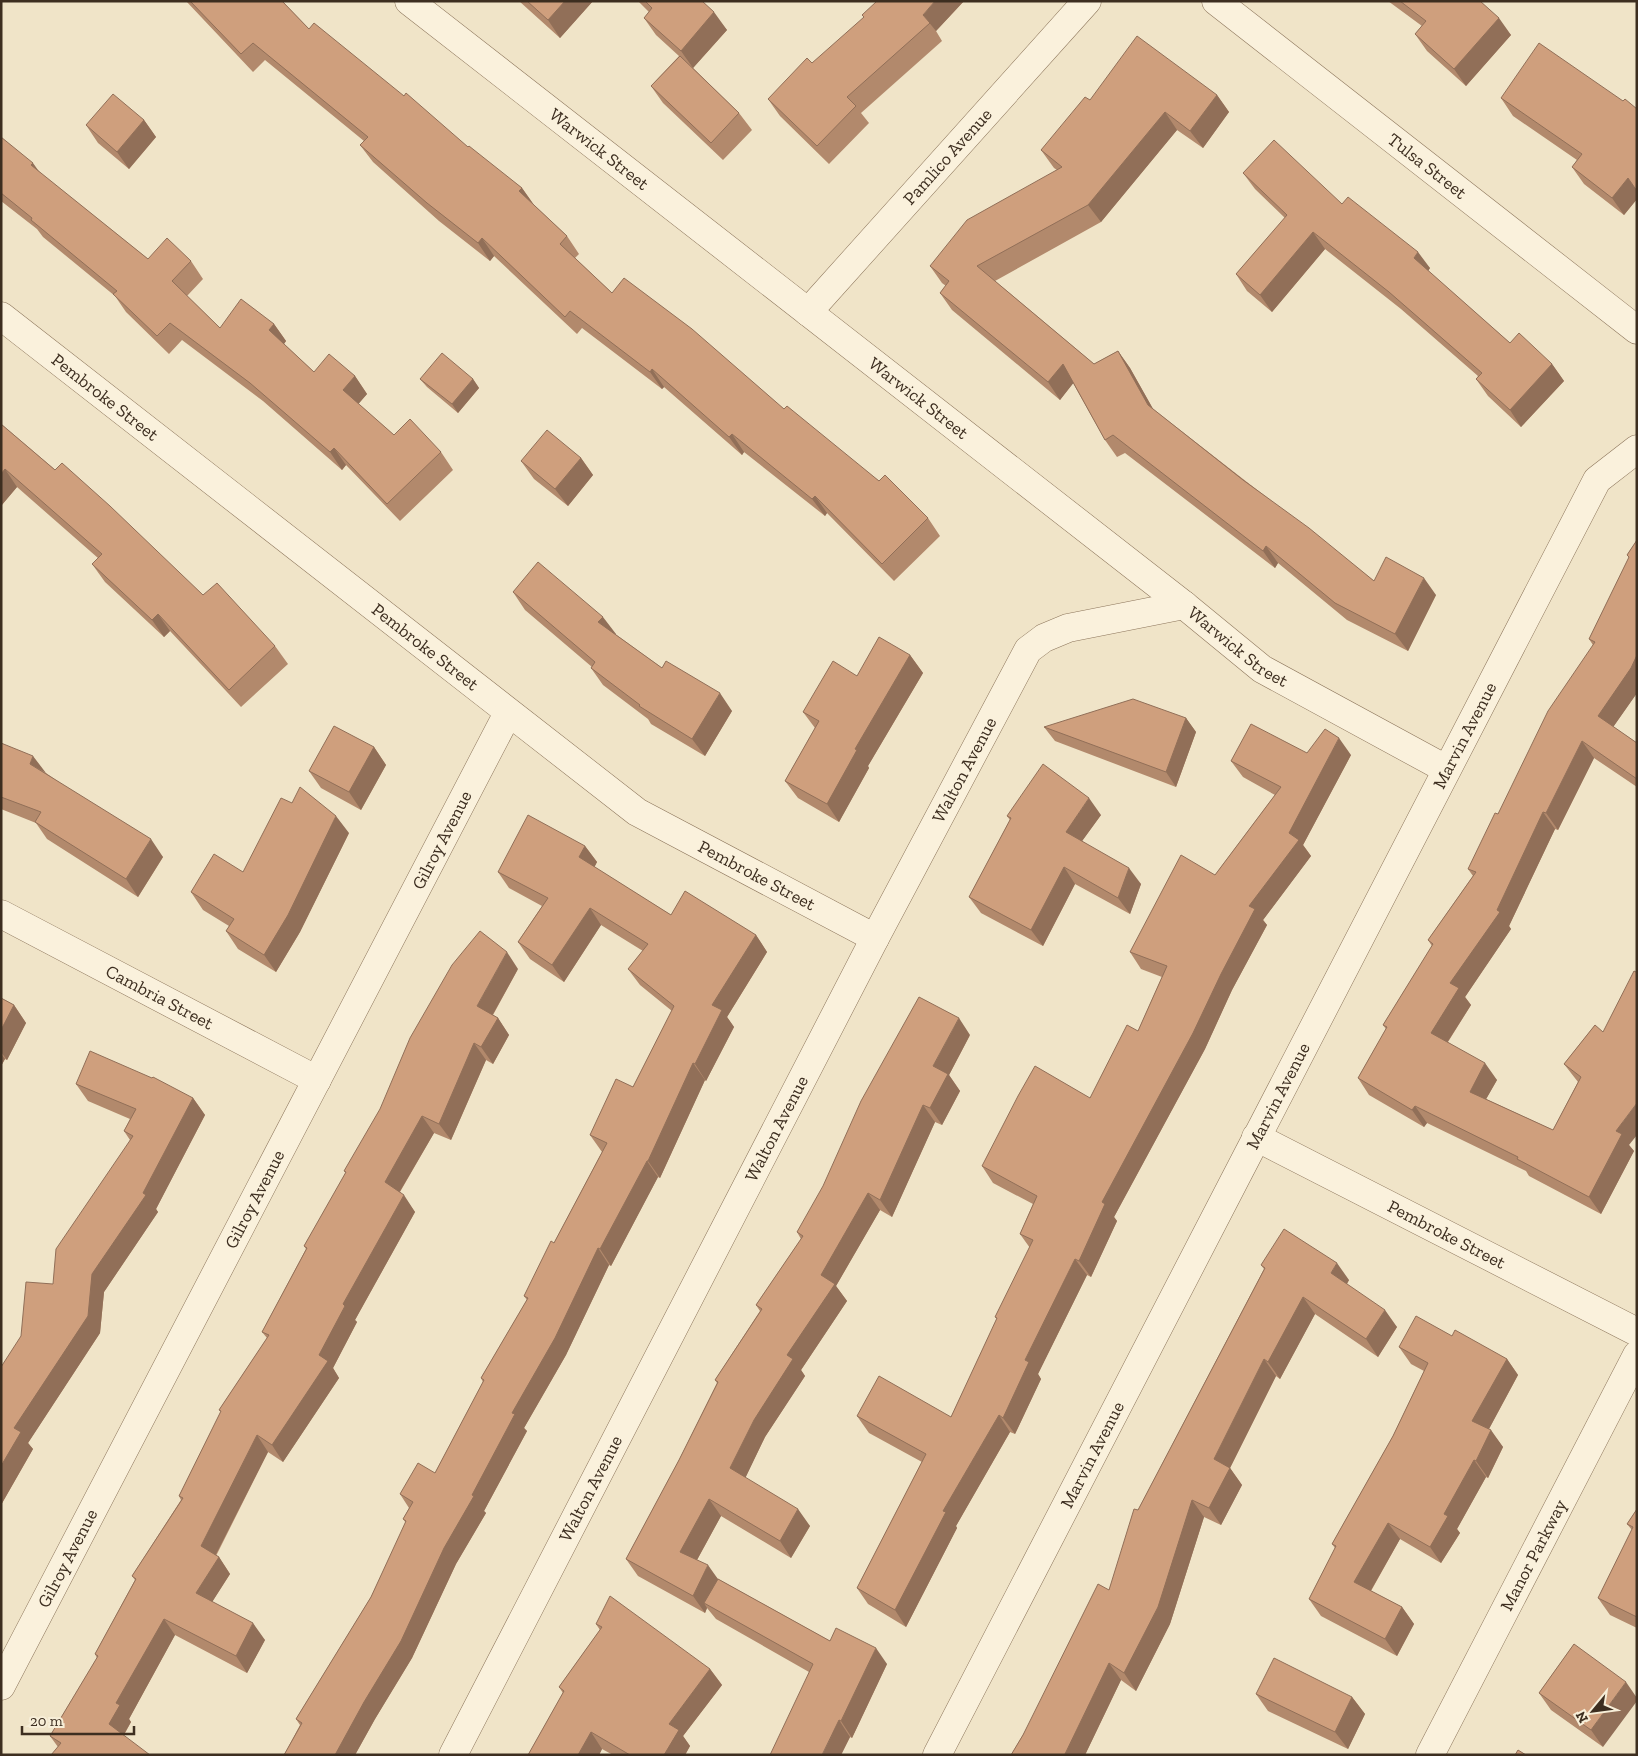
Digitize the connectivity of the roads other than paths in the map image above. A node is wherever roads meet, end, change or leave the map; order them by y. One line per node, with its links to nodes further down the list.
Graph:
1 (1087, 1): 4 (street, Pamlico Avenue)
2 (1216, 1): 6 (street, Tulsa Street)
3 (413, 2): 4 (street, Warwick Street)
4 (808, 312): 8 (street, Warwick Street)
5 (1, 316): 9 (street, Pembroke Street)
6 (1637, 330)
7 (1637, 449): 10 (street, Marvin Avenue)
8 (1184, 605): 10 (street, Warwick Street); 12 (street, Walton Avenue)
9 (508, 713): 12 (street, Pembroke Street); 13 (street, Gilroy Avenue)
10 (1446, 769): 14 (street, Marvin Avenue)
11 (1, 914): 13 (street, Cambria Street)
12 (875, 938): 18 (street, Walton Avenue)
13 (317, 1080): 17 (street, Gilroy Avenue)
14 (1256, 1137): 15 (street, Pembroke Street); 19 (street, Marvin Avenue)
15 (1637, 1332)
16 (1637, 1355): 20 (street, Manor Parkway)
17 (1, 1686)
18 (453, 1755)
19 (937, 1755)
20 (1430, 1755)

